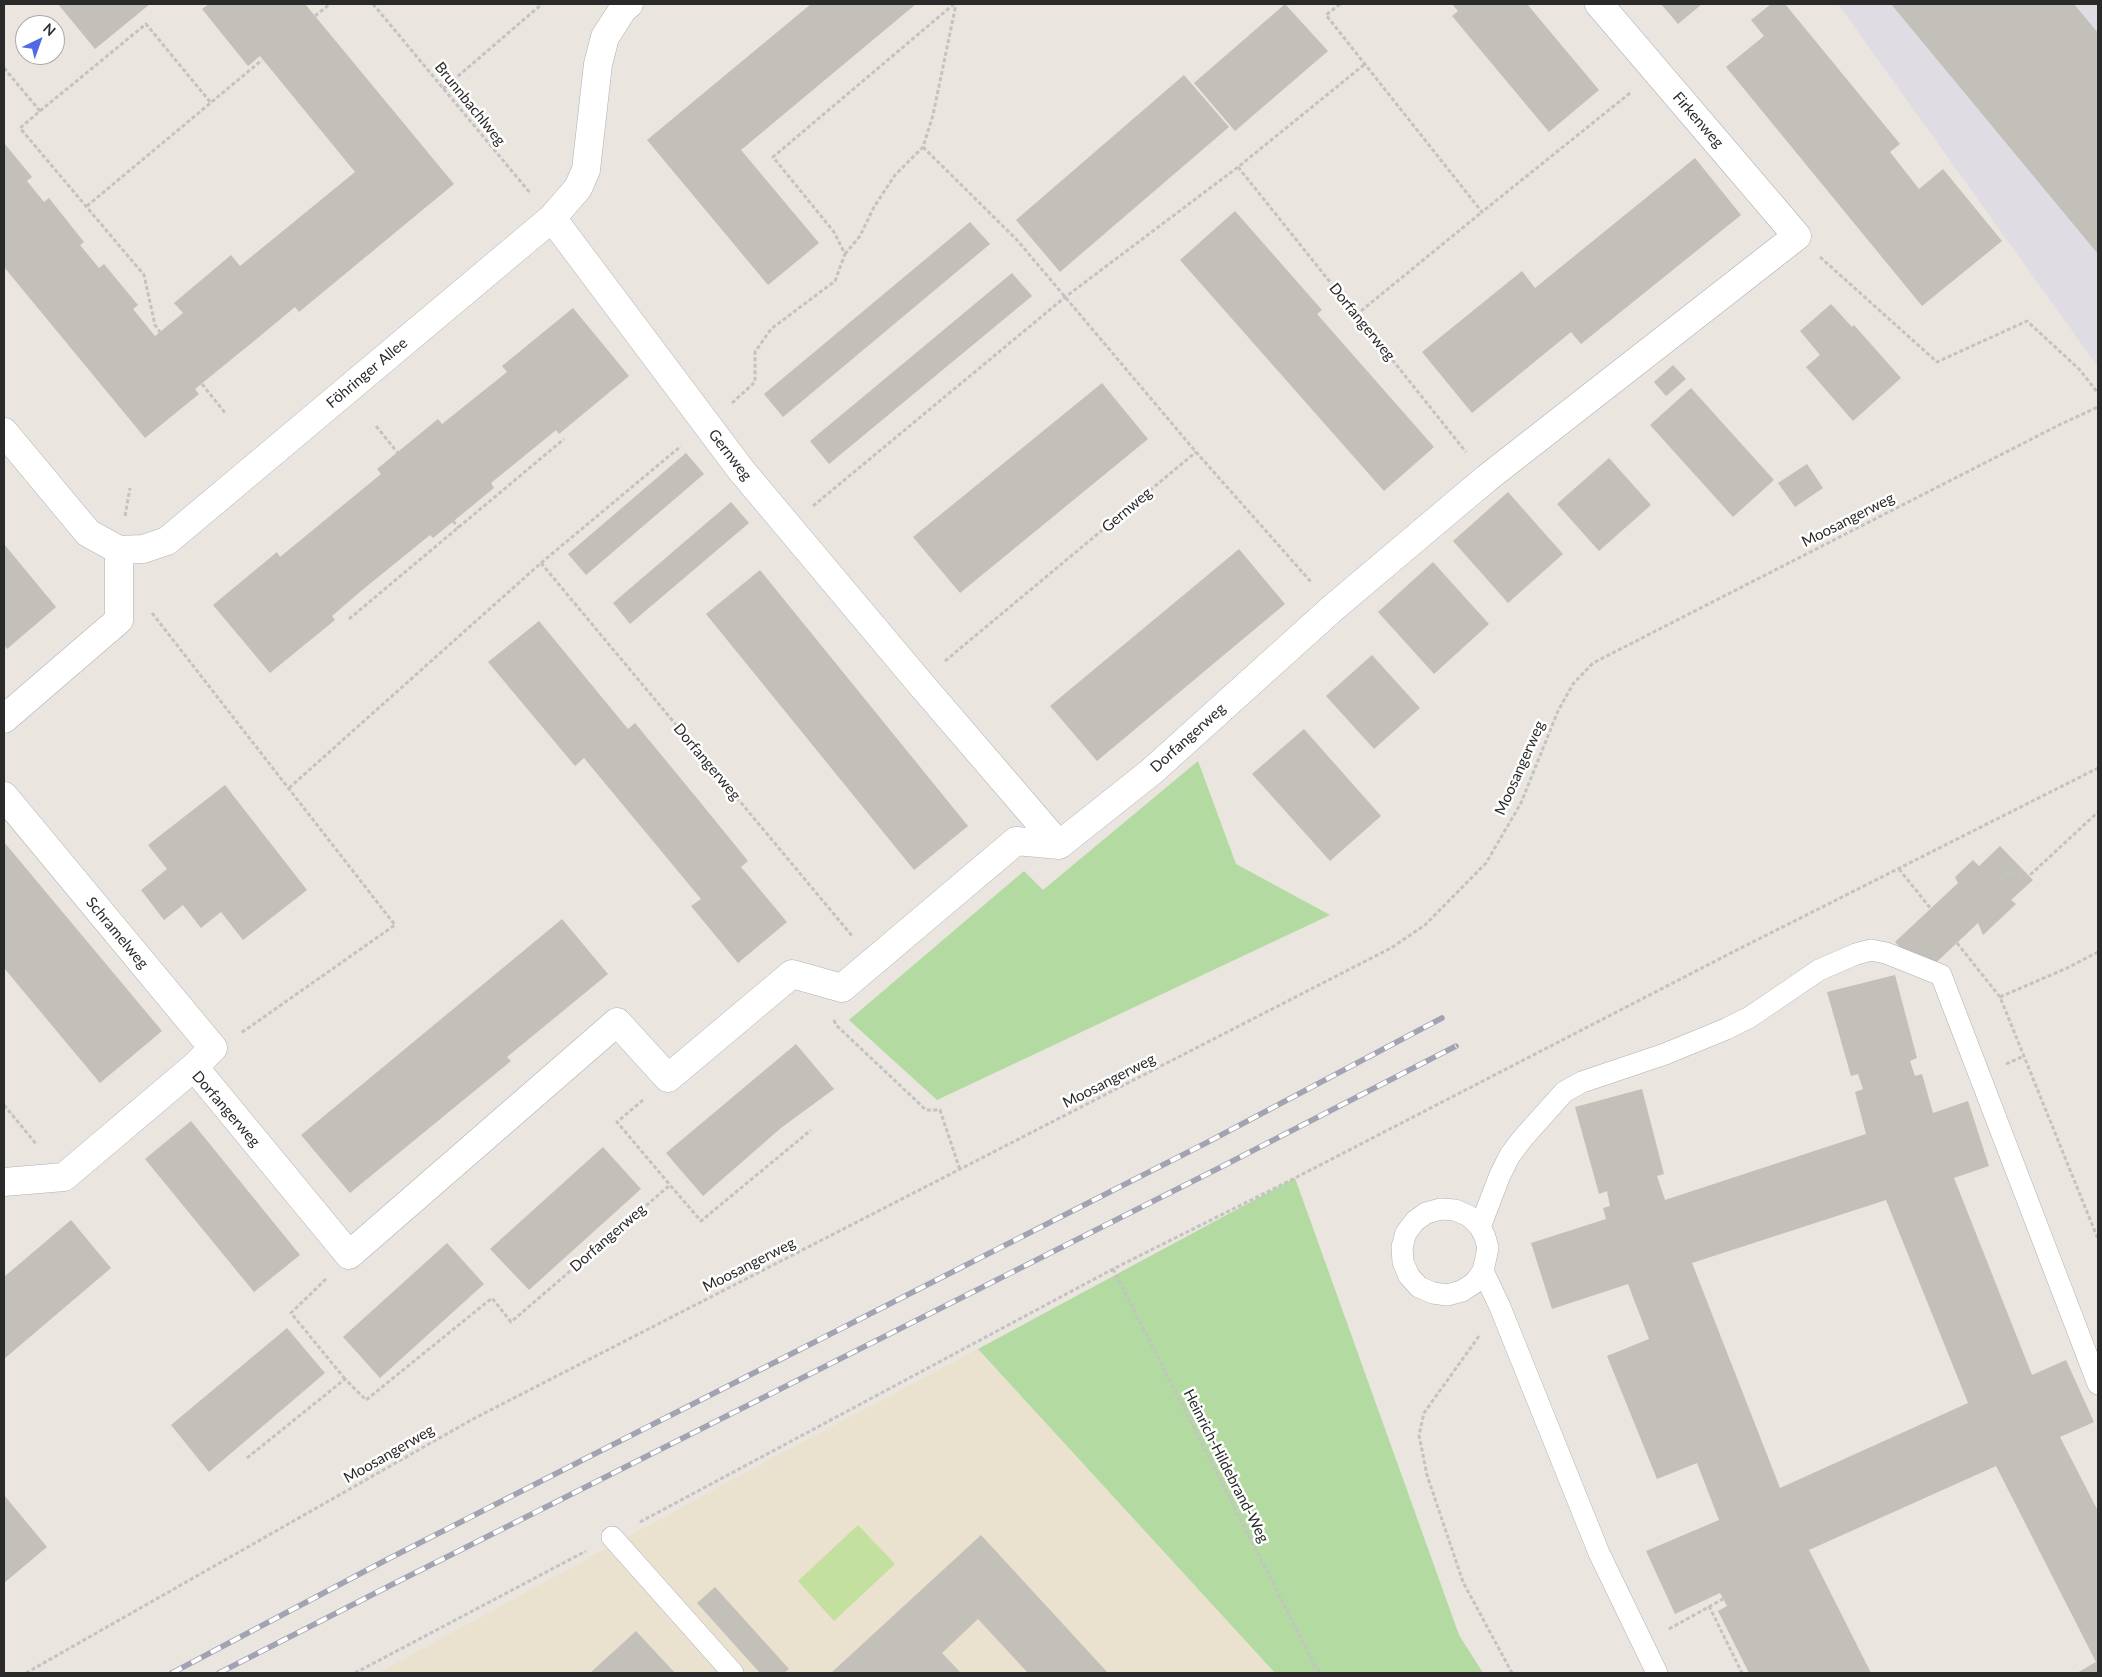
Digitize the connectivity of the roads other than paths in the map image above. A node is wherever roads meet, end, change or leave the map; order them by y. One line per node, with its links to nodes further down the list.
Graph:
1 (629, 4): 3 (street, Föhringer Allee)
2 (1599, 4): 4 (street, Firkenweg)
3 (552, 218): 6 (street, Föhringer Allee); 9 (street, Gernweg)
4 (1797, 236): 9 (street, Dorfangerweg)
5 (4, 432): 6 (street)
6 (119, 550): 7 (street)
7 (4, 719)
8 (4, 796): 10 (street, Schramelweg)
9 (1060, 845): 10 (street, Dorfangerweg)
10 (194, 1067): 11 (street, Dorfangerweg)
11 (4, 1182)
12 (1480, 1227): 13 (lane); 13 (lane); 14 (lane)
13 (1483, 1271): 17 (lane)
14 (2098, 1384)
15 (612, 1537): 16 (lane)
16 (733, 1673)
17 (1657, 1673)

